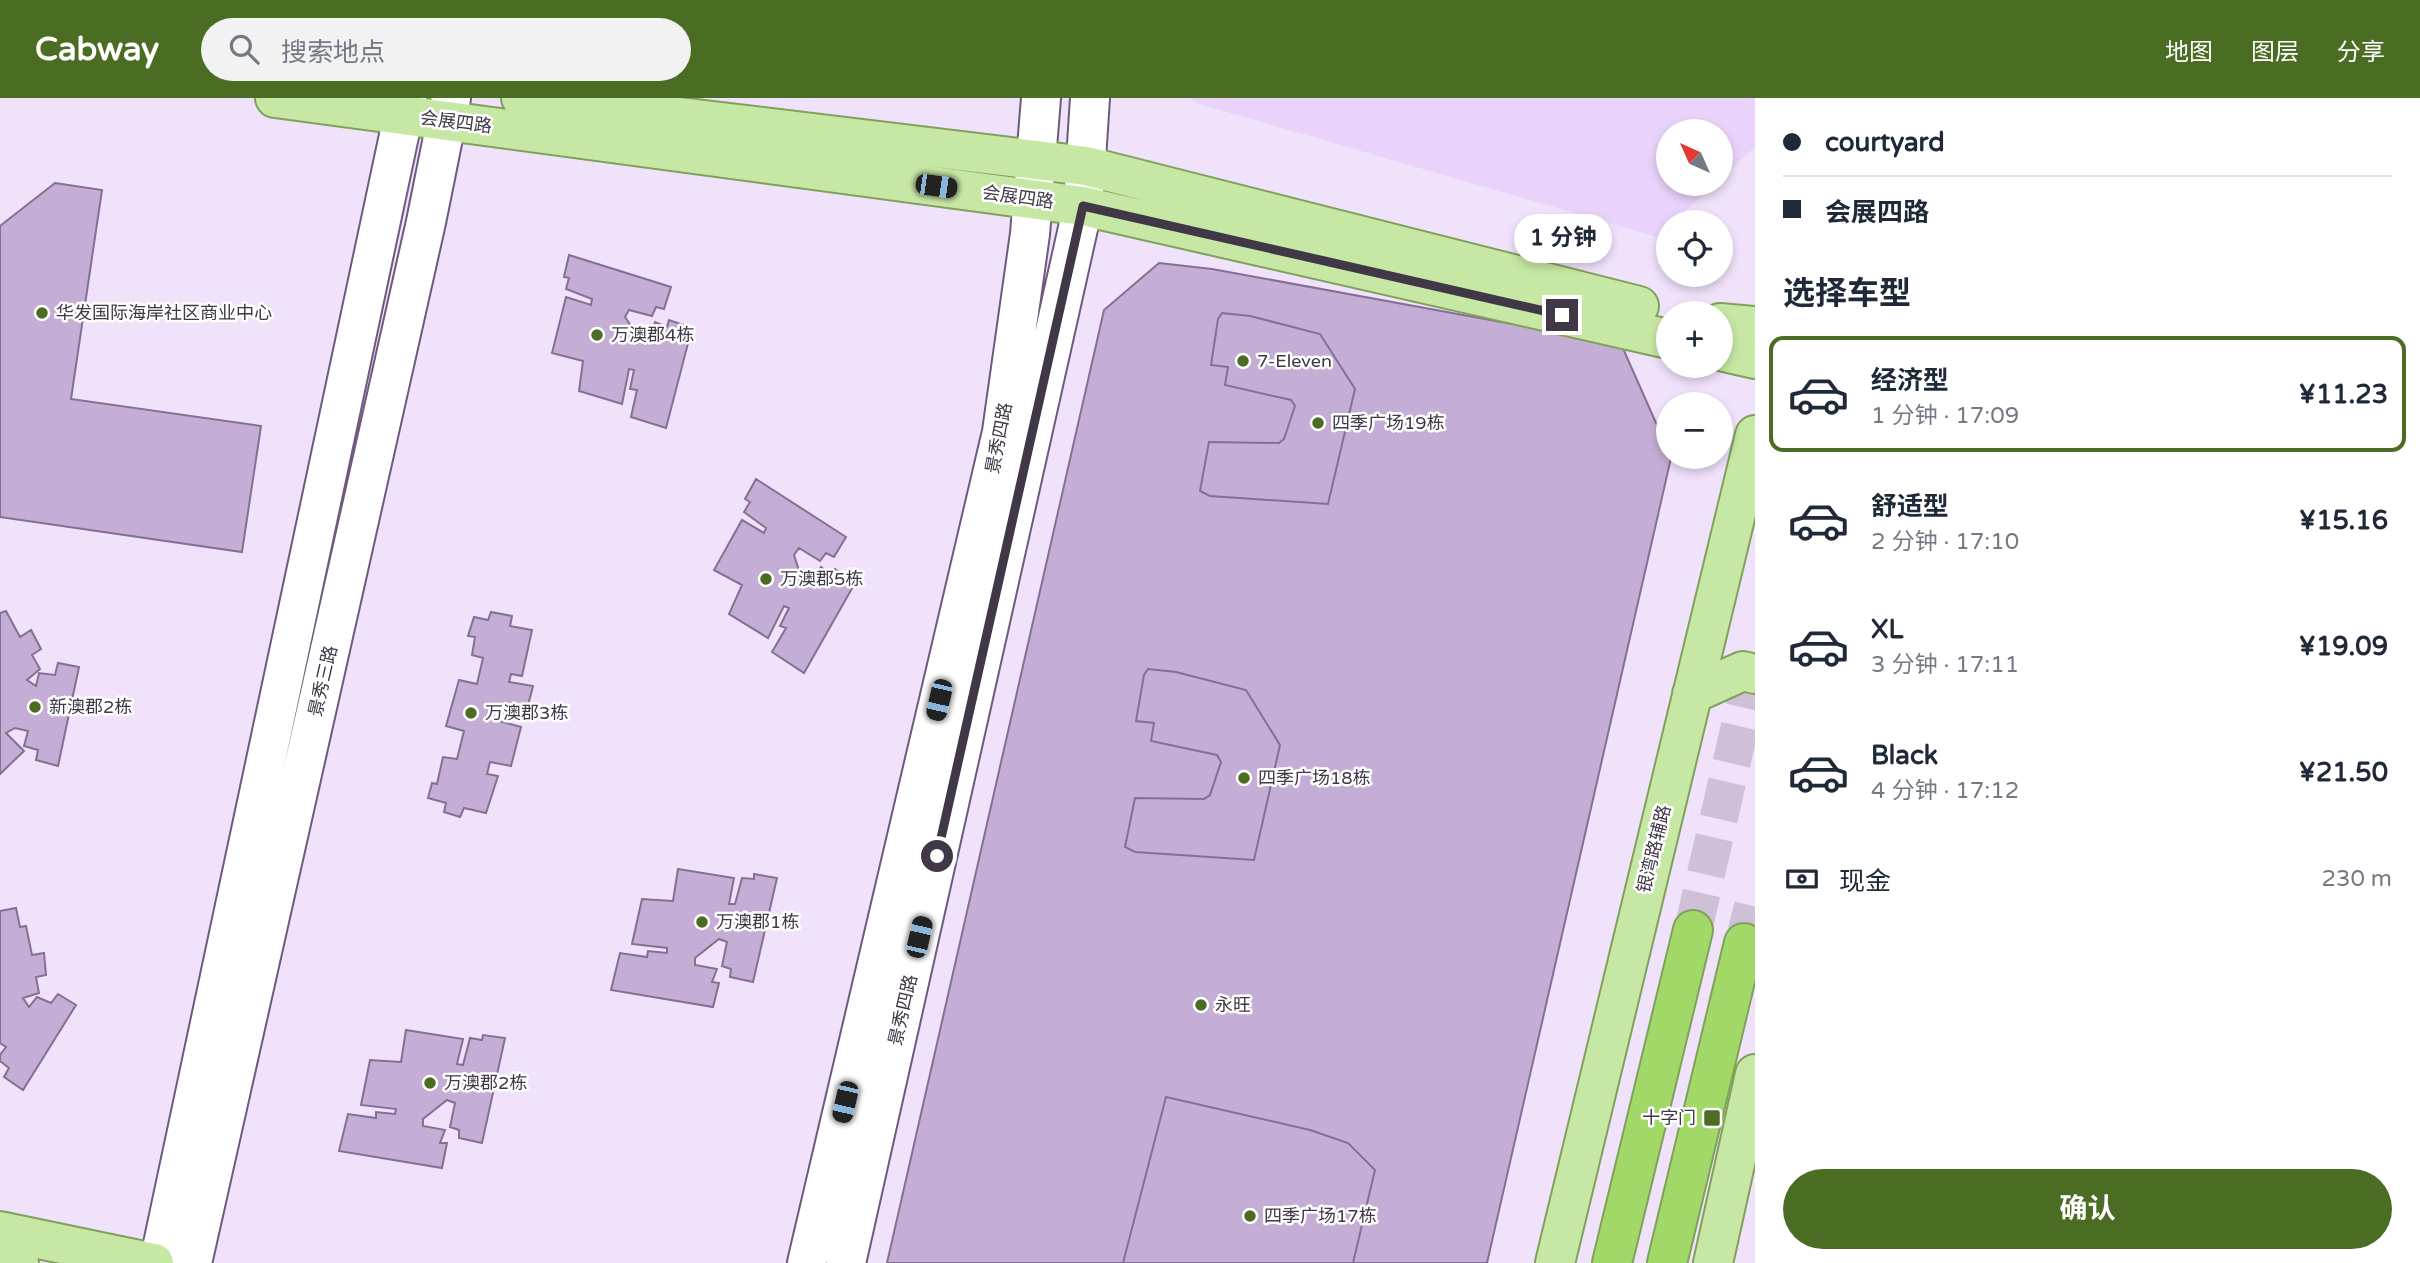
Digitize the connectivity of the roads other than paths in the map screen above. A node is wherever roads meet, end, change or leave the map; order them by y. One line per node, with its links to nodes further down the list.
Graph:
1 (275, 98): 5 (main road, 会展四路)
2 (521, 98): 7 (main road)
3 (1041, 98): 7 (street, 景秀四路)
4 (1090, 98): 8 (street, 景秀四路)
5 (406, 107): 6 (main road, 会展四路); 27 (street)
6 (449, 109): 9 (main road, 会展四路); 28 (street, 景秀三路)
7 (1036, 160): 8 (main road); 9 (street, 景秀四路)
8 (1086, 166): 10 (street, 景秀四路); 11 (main road)
9 (1033, 199): 10 (main road, 会展四路); 29 (street, 景秀四路)
10 (1083, 206): 14 (main road, 会展四路); 30 (street, 景秀四路)
11 (1656, 310)
12 (1733, 324): 13 (main road)
13 (1755, 326)
14 (1656, 336)
15 (1733, 354): 16 (main road)
16 (1755, 359)
17 (1755, 435): 19 (main road, 银湾路辅路)
18 (1755, 674): 19 (main road)
19 (1692, 694): 31 (main road, 银湾路辅路)
20 (1693, 930): 32 (highway)
21 (1744, 943): 33 (highway)
22 (1755, 1074): 34 (main road)
23 (0, 1231): 26 (main road)
24 (0, 1259): 25 (main road)
25 (19, 1263)
26 (154, 1263)
27 (159, 1263)
28 (192, 1263)
29 (807, 1263)
30 (846, 1263)
31 (1555, 1263)
32 (1612, 1263)
33 (1667, 1263)
34 (1713, 1263)

